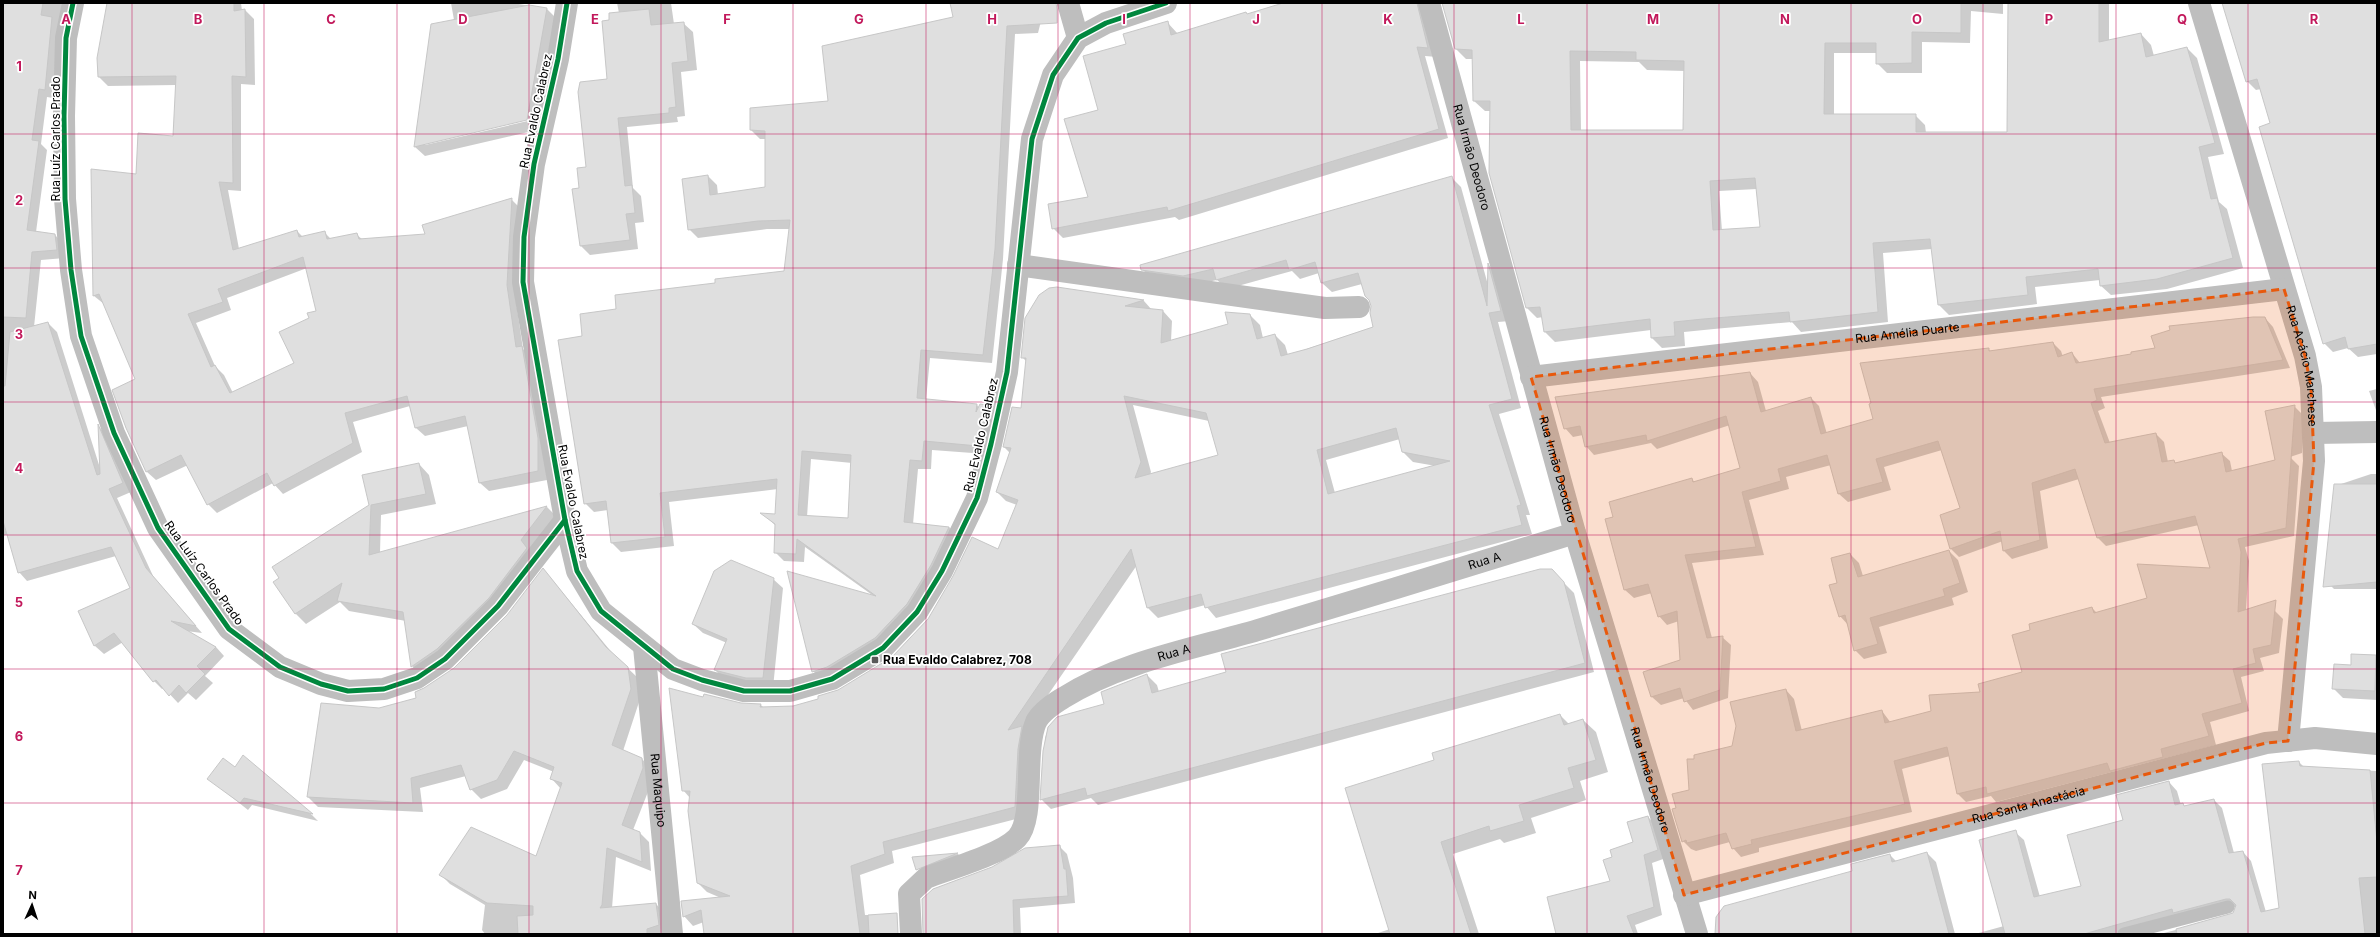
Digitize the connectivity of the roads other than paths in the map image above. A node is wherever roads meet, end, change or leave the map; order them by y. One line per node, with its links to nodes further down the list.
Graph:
1 (73, 3): 14 (street, Rua Luíz Carlos Prado)
2 (567, 3): 14 (street, Rua Evaldo Calabrez)
3 (1068, 3): 7 (street)
4 (1166, 3): 7 (street, Rua Evaldo Calabrez)
5 (1429, 3): 11 (street, Rua Irmão Deodoro)
6 (2199, 3): 9 (street, Rua Acácio Marchese)
7 (1078, 38): 8 (street, Rua Evaldo Calabrez)
8 (1018, 265): 10 (street); 16 (street, Rua Evaldo Calabrez)
9 (2284, 289): 11 (street, Rua Amélia Duarte); 13 (street, Rua Acácio Marchese)
10 (1359, 307)
11 (1531, 377): 15 (street, Rua Irmão Deodoro)
12 (2377, 432): 13 (street)
13 (2314, 433): 17 (street, Rua Acácio Marchese)
14 (565, 520): 16 (street, Rua Evaldo Calabrez)
15 (1574, 533): 19 (street, Rua Irmão Deodoro); 22 (street, Rua A)
16 (644, 647): 21 (street, Rua Maquipo)
17 (2288, 741): 18 (street, Rua Santa Anastácia); 19 (street, Rua Santa Anastácia)
18 (2377, 744)
19 (1684, 895): 23 (street, Rua Irmão Deodoro)
20 (2228, 907): 24 (lane)
21 (672, 934)
22 (911, 934)
23 (1697, 934)
24 (2124, 934)

